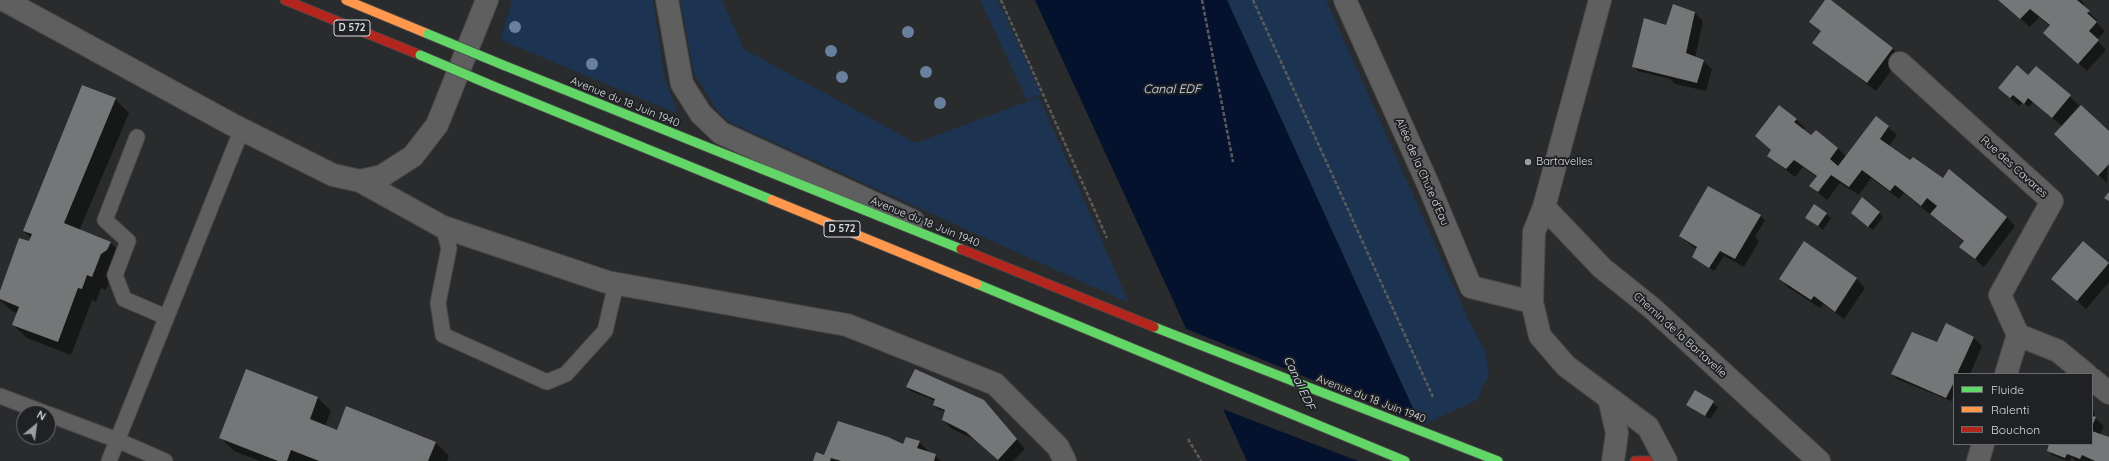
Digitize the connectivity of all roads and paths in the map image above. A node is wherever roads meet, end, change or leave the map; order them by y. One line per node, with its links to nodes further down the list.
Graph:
1 (4, 0): 12 (street)
2 (285, 0): 40 (main road, D 572, bridge)
3 (346, 0): 19 (main road, Avenue du 18 Juin 1940 / D 572, bridge)
4 (486, 0): 15 (street)
5 (667, 0): 19 (street)
6 (1001, 0): 18 (path)
7 (1202, 0): 14 (path)
8 (1253, 0): 29 (path)
9 (1344, 0): 21 (street, Allée de la Chute d'Eau)
10 (1600, 0): 16 (street)
11 (1900, 63): 23 (street, Rue des Cavares)
12 (242, 129): 15 (street); 22 (lane)
13 (137, 136): 22 (lane)
14 (1233, 162)
15 (360, 181): 17 (street)
16 (1544, 207): 21 (street); 46 (street, Chemin de la Bartavelle)
17 (443, 227): 20 (street); 20 (lane)
18 (1107, 238)
19 (998, 265): 41 (main road, Avenue du 18 Juin 1940 / D 572)
20 (616, 284): 38 (street)
21 (1532, 302): 30 (street)
22 (166, 317): 34 (lane)
23 (2018, 335): 24 (street); 25 (street)
24 (2006, 373)
25 (2085, 373)
26 (2093, 380): 27 (street)
27 (2109, 393)
28 (0, 396): 31 (lane)
29 (1433, 397)
30 (1609, 398): 42 (street); 45 (street)
31 (24, 405)
32 (56, 417): 34 (lane)
33 (1188, 439): 39 (path)
34 (117, 440): 36 (lane); 37 (lane)
35 (1984, 445): 47 (street)
36 (109, 461)
37 (165, 461)
38 (1065, 461)
39 (1202, 461)
40 (1405, 461)
41 (1498, 461)
42 (1613, 461)
43 (1635, 461): 44 (main road)
44 (1648, 461)
45 (1666, 461)
46 (1819, 461)
47 (1978, 461)

